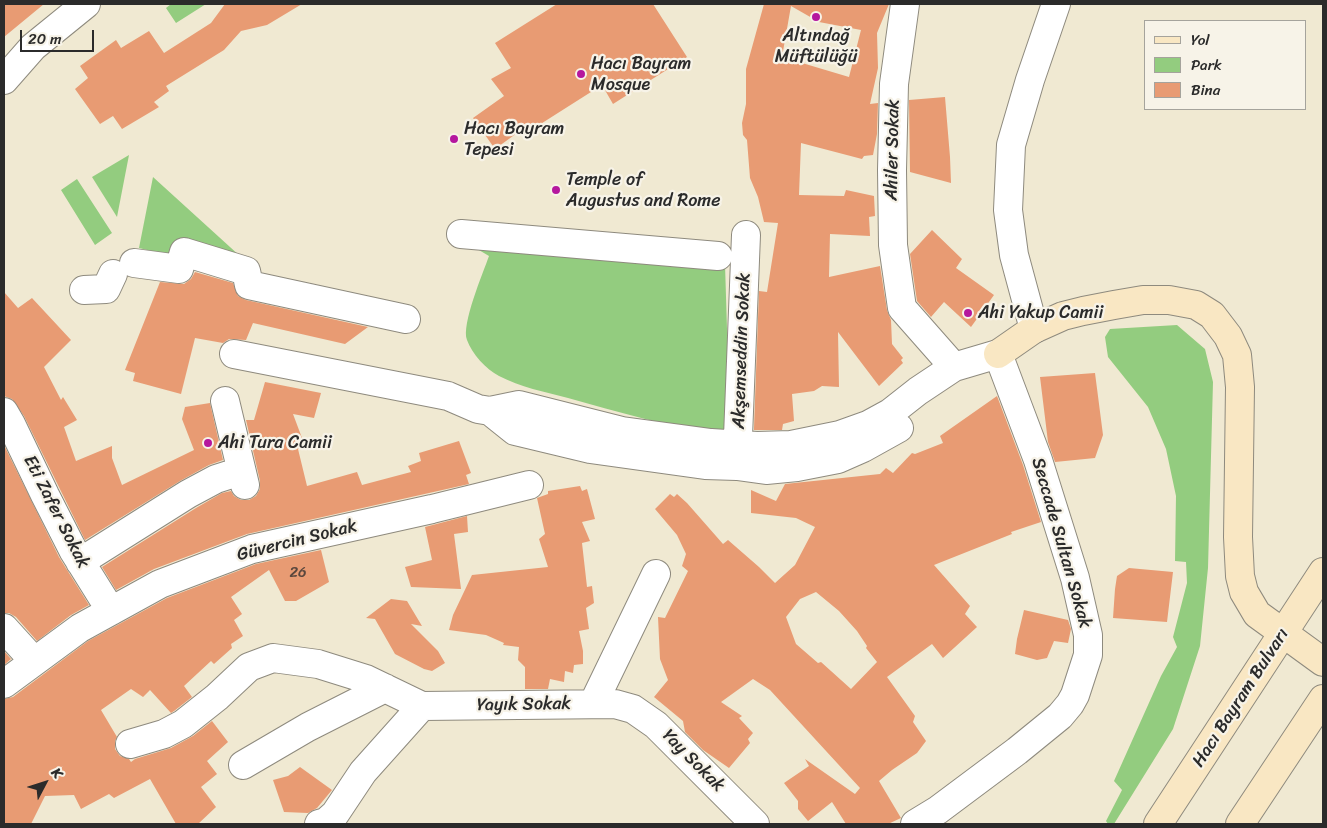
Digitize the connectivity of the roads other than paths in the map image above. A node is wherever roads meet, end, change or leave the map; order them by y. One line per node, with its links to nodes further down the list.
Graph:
1 (86, 4): 4 (street)
2 (906, 4): 13 (street, Ahiler Sokak)
3 (1056, 4): 10 (street)
4 (4, 80)
5 (461, 234): 7 (street)
6 (746, 235): 16 (street, Akşemseddin Sokak)
7 (718, 256)
8 (84, 290): 9 (street)
9 (406, 319)
10 (1034, 329): 12 (street); 23 (street)
11 (234, 354): 16 (street)
12 (998, 354): 13 (street); 16 (street); 36 (street, Seccade Sultan Sokak)
13 (954, 367): 16 (street)
14 (226, 401): 18 (street)
15 (4, 412): 18 (street, Eti Zafer Sokak)
16 (738, 456)
17 (529, 485): 21 (street, Güvercin Sokak)
18 (80, 562): 21 (street, Eti Zafer Sokak)
19 (1323, 572): 23 (street, Hacı Bayram Bulvarı)
20 (656, 574): 29 (street)
21 (111, 611): 24 (street, Güvercin Sokak)
22 (4, 628): 24 (street)
23 (1283, 634): 25 (street); 37 (street, Hacı Bayram Bulvarı)
24 (34, 660): 26 (street, Güvercin Sokak)
25 (1323, 662)
26 (4, 684)
27 (385, 688): 30 (street); 32 (street); 33 (street)
28 (1323, 699): 38 (street)
29 (593, 704): 30 (street, Yayık Sokak); 31 (street, Yayık Sokak)
30 (422, 706): 34 (street)
31 (625, 706): 35 (street, Yay Sokak)
32 (130, 744)
33 (243, 765)
34 (319, 824)
35 (755, 824)
36 (915, 824)
37 (1158, 824)
38 (1240, 824)

